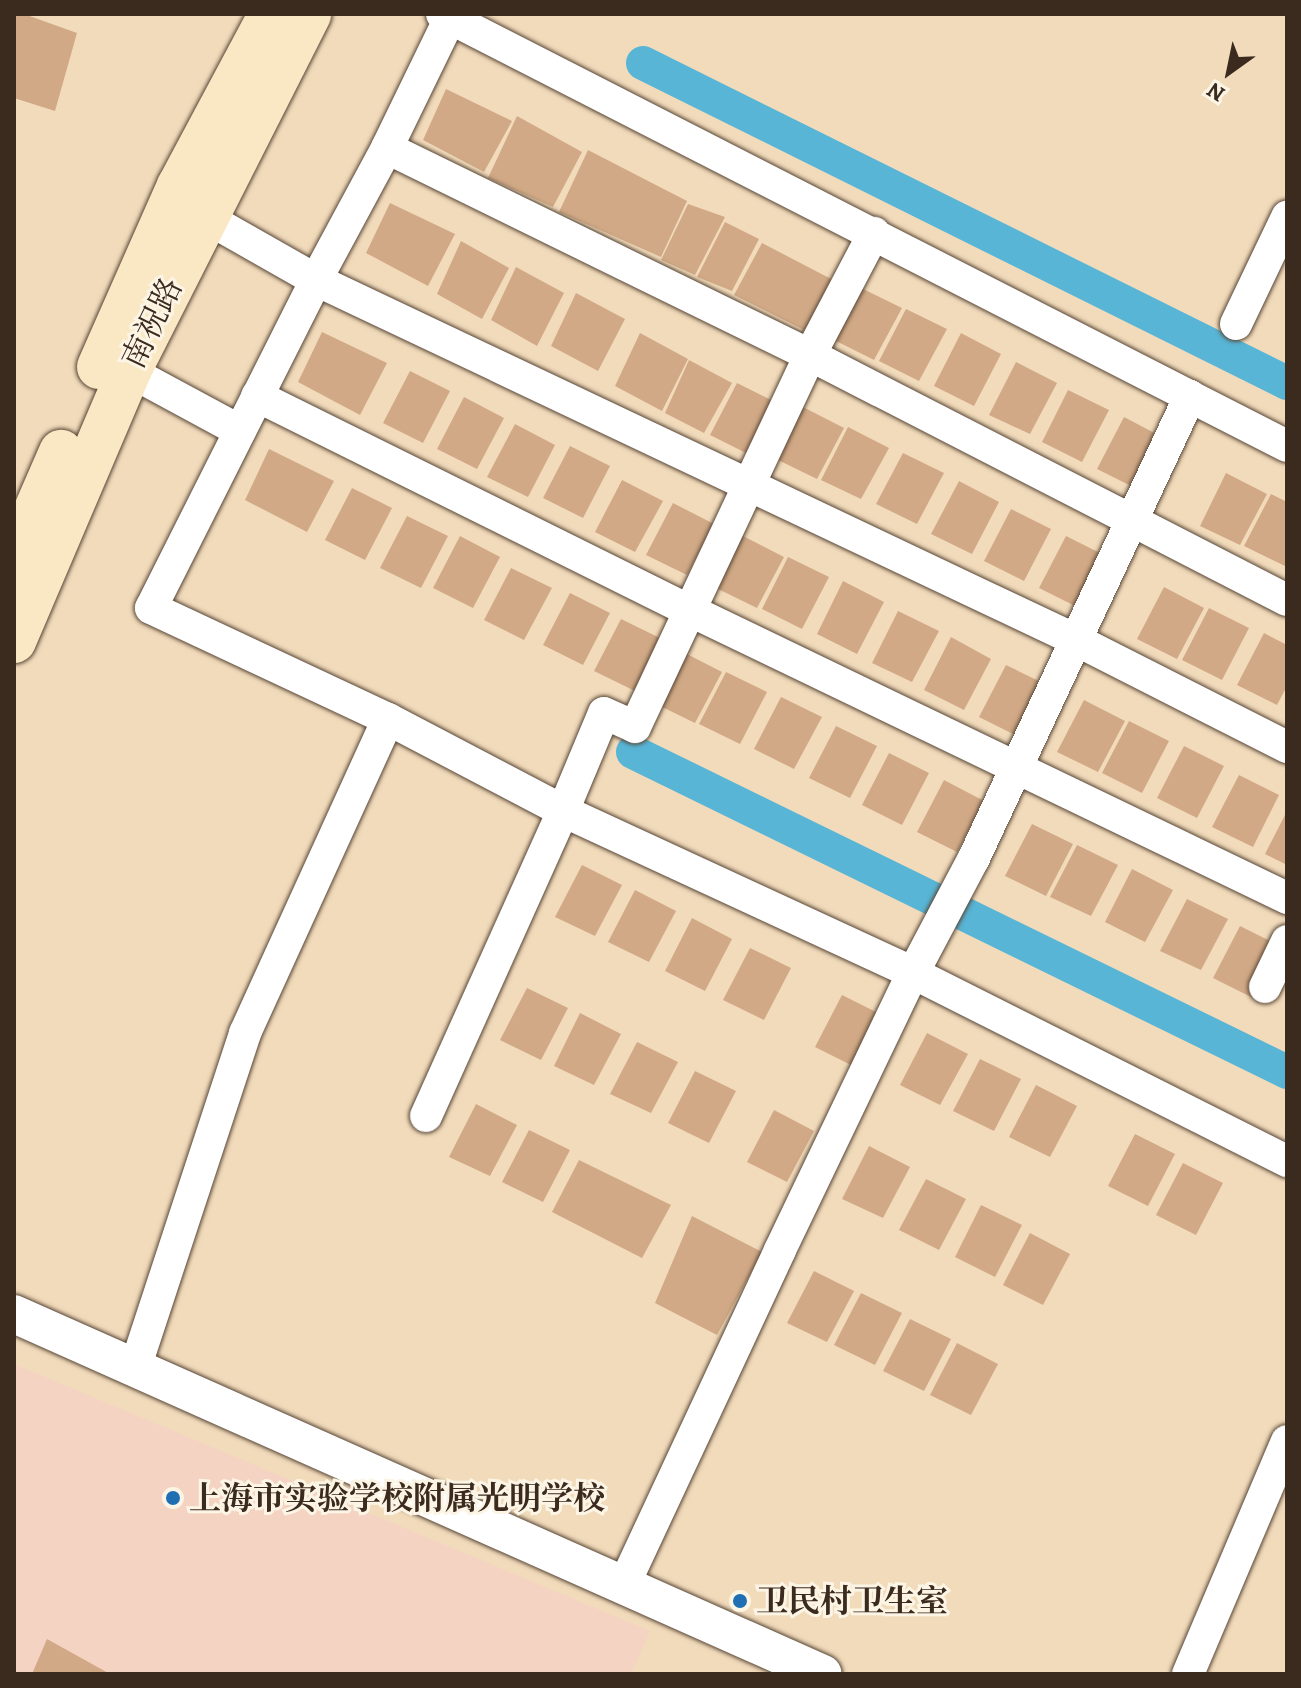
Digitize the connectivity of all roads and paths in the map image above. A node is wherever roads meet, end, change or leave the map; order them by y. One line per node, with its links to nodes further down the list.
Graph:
1 (271, 14): 18 (main road, 南祝路)
2 (309, 14): 5 (main road, 南祝路)
3 (446, 16): 4 (street); 7 (street)
4 (387, 148): 8 (street); 10 (street)
5 (205, 217): 8 (street); 11 (main road, 南祝路)
6 (1287, 217): 9 (street)
7 (874, 233): 10 (street); 13 (street)
8 (316, 280): 12 (street); 16 (street)
9 (1236, 324)
10 (810, 355): 16 (street); 17 (street)
11 (129, 371): 14 (street); 22 (main road, 南祝路)
12 (257, 396): 14 (street); 20 (street)
13 (1190, 396): 15 (street); 17 (street)
14 (240, 431): 23 (street)
15 (1287, 446)
16 (749, 486): 20 (street); 21 (street)
17 (1131, 522): 19 (street); 21 (street)
18 (14, 560)
19 (1287, 600)
20 (689, 610): 25 (street); 26 (street)
21 (1076, 640): 24 (street); 25 (street)
22 (14, 641)
23 (388, 719): 26 (street); 34 (street)
24 (1287, 747)
25 (1016, 767): 27 (street); 29 (street)
26 (563, 811): 29 (street); 31 (street)
27 (1287, 898)
28 (1287, 941): 30 (street)
29 (917, 966): 32 (street); 36 (street)
30 (1265, 987)
31 (426, 1116)
32 (1287, 1161)
33 (14, 1314): 34 (street)
34 (135, 1368): 36 (street)
35 (1287, 1441): 38 (street)
36 (623, 1587): 37 (street)
37 (823, 1674)
38 (1188, 1674)

